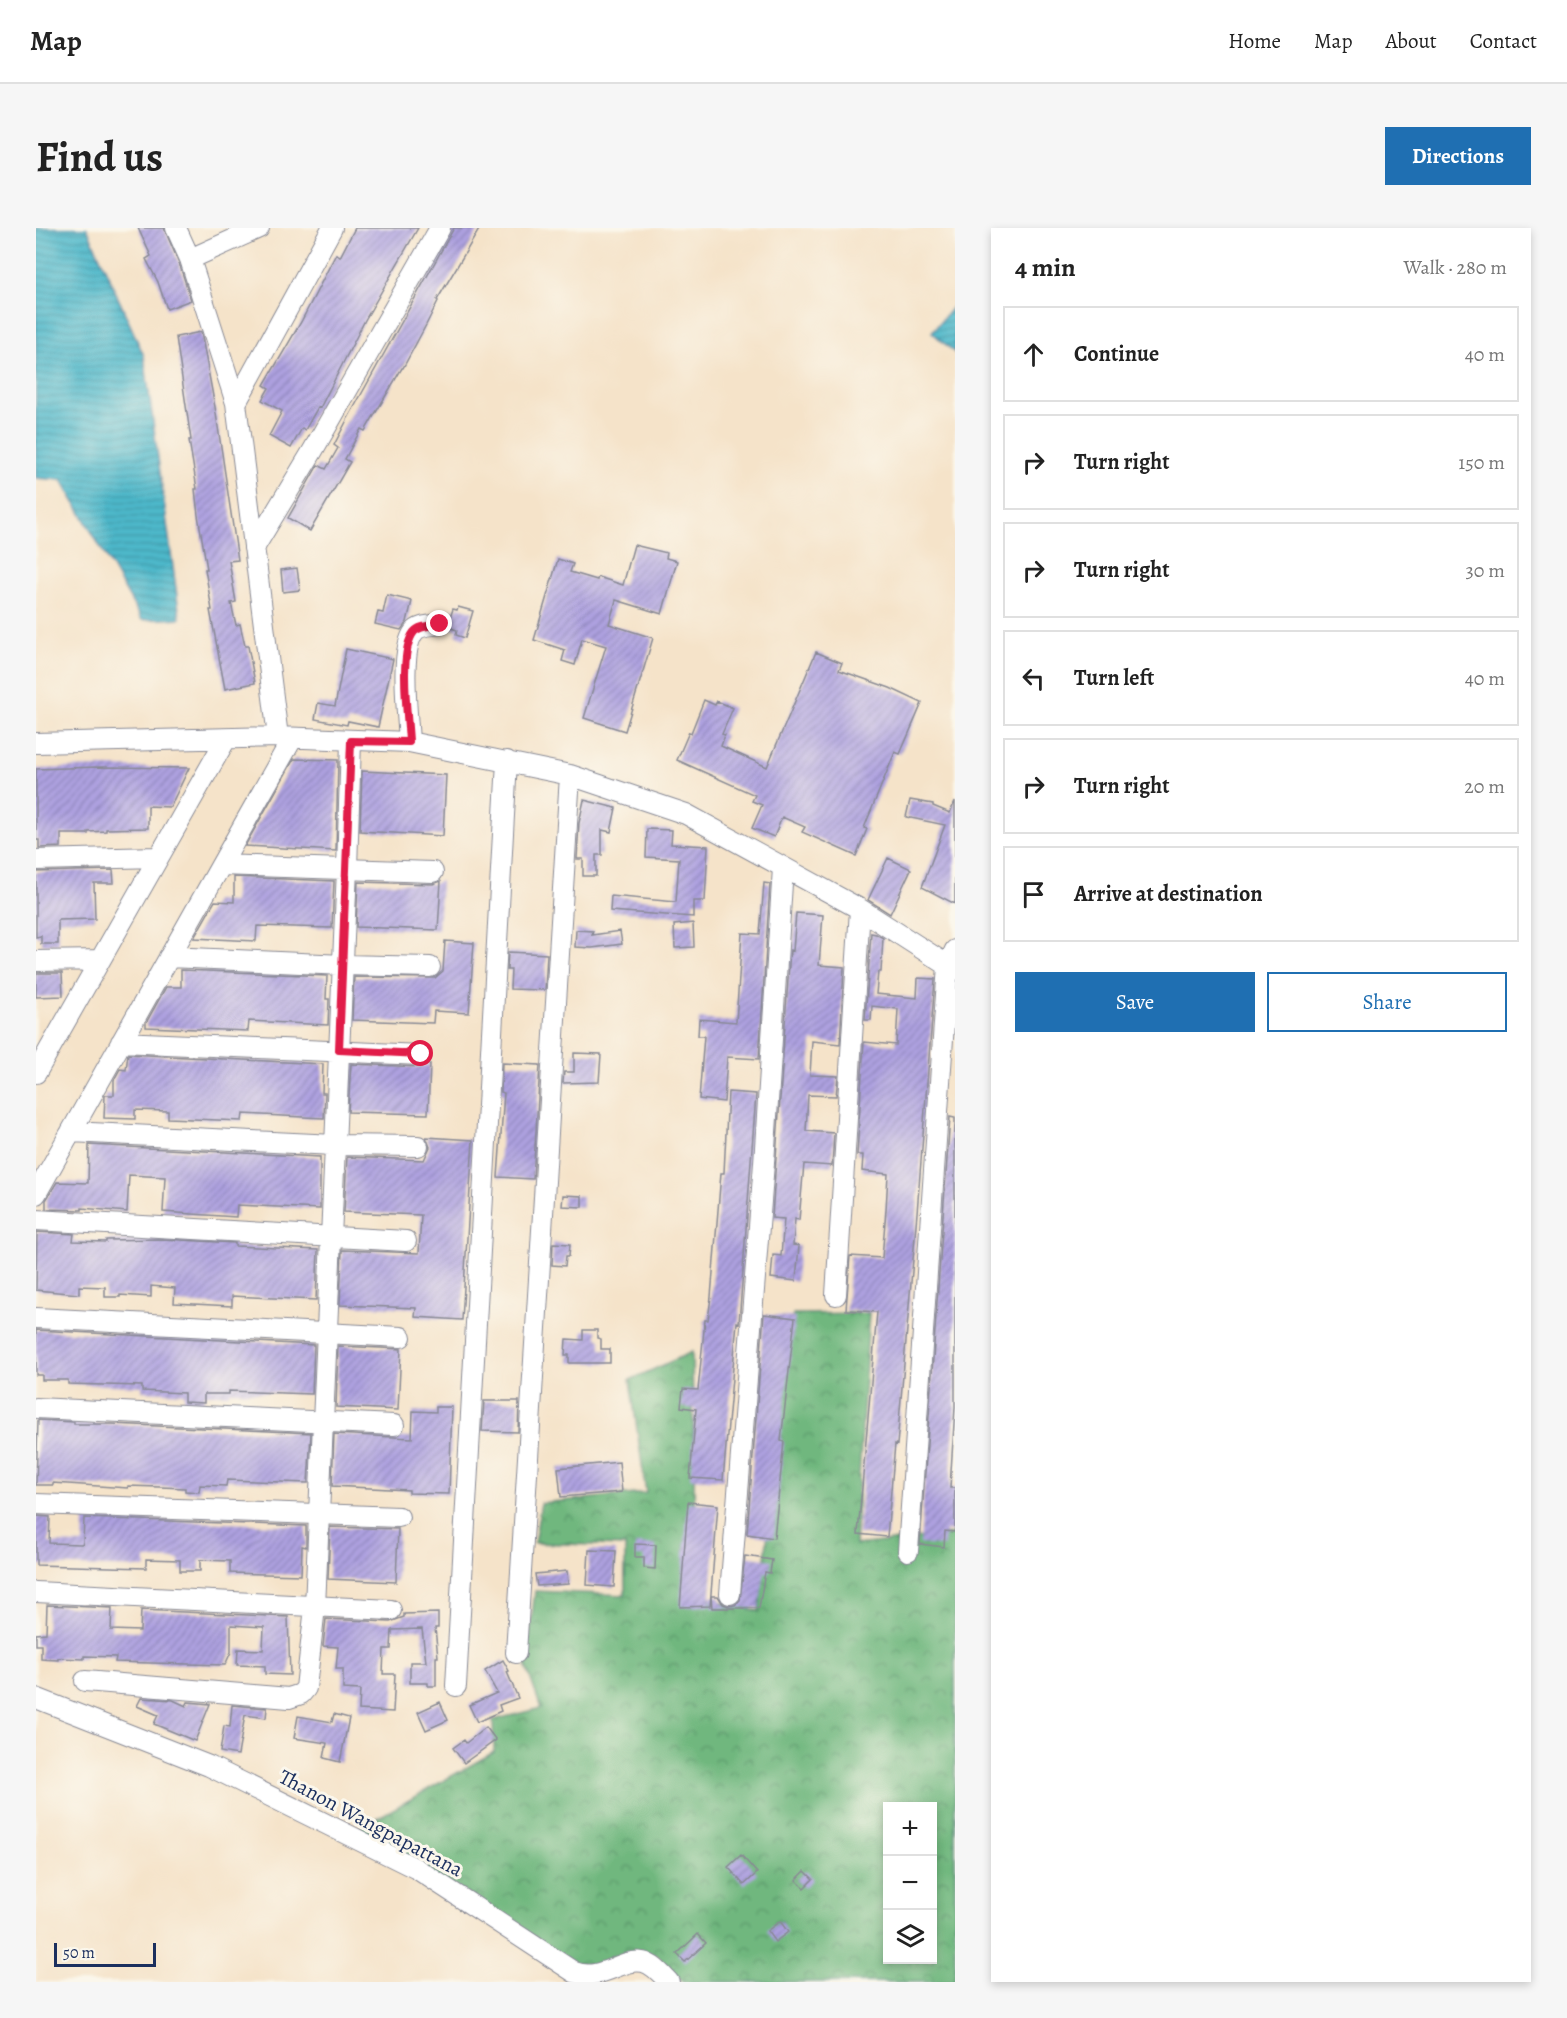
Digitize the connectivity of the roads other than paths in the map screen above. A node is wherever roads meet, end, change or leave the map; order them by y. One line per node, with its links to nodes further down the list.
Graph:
1 (176, 228): 7 (street)
2 (259, 228): 7 (street)
3 (314, 228): 6 (street)
4 (332, 228): 6 (street)
5 (440, 228): 9 (street)
6 (322, 247): 8 (street)
7 (190, 259): 8 (street)
8 (236, 403): 9 (street)
9 (254, 548): 11 (street)
10 (440, 624): 14 (street)
11 (285, 738): 12 (street); 13 (street); 20 (street)
12 (226, 739): 15 (street); 18 (street)
13 (351, 741): 14 (street); 22 (street)
14 (409, 742): 16 (street)
15 (36, 743)
16 (507, 761): 17 (street); 59 (street)
17 (570, 775): 21 (street); 57 (street)
18 (158, 857): 19 (street); 26 (street)
19 (36, 860)
20 (221, 865): 22 (street); 25 (street)
21 (783, 868): 24 (street); 54 (street)
22 (347, 869): 23 (street); 29 (street)
23 (434, 872)
24 (860, 909): 28 (street); 42 (street)
25 (169, 957): 29 (street); 31 (street)
26 (100, 960): 27 (street); 34 (street)
27 (36, 961)
28 (953, 962): 52 (street)
29 (343, 965): 30 (street); 32 (street)
30 (430, 967)
31 (121, 1042): 32 (street); 35 (street)
32 (339, 1050): 33 (street); 36 (street)
33 (421, 1054)
34 (38, 1066)
35 (71, 1132): 36 (street); 38 (street)
36 (335, 1145): 37 (street); 40 (street)
37 (418, 1146)
38 (36, 1194)
39 (36, 1220): 40 (street)
40 (331, 1236): 41 (street); 44 (street)
41 (406, 1241)
42 (836, 1295)
43 (36, 1318): 44 (street)
44 (327, 1334): 45 (street); 47 (street)
45 (401, 1337)
46 (36, 1408): 47 (street)
47 (323, 1423): 48 (street); 50 (street)
48 (394, 1425)
49 (36, 1504): 50 (street)
50 (319, 1515): 51 (street); 55 (street)
51 (399, 1517)
52 (908, 1551)
53 (36, 1592): 55 (street)
54 (730, 1594)
55 (315, 1607): 56 (street); 58 (street)
56 (391, 1610)
57 (516, 1653)
58 (85, 1681)
59 (456, 1686)
60 (36, 1698): 61 (street, Thanon Wangpapattana)
61 (669, 1982)

